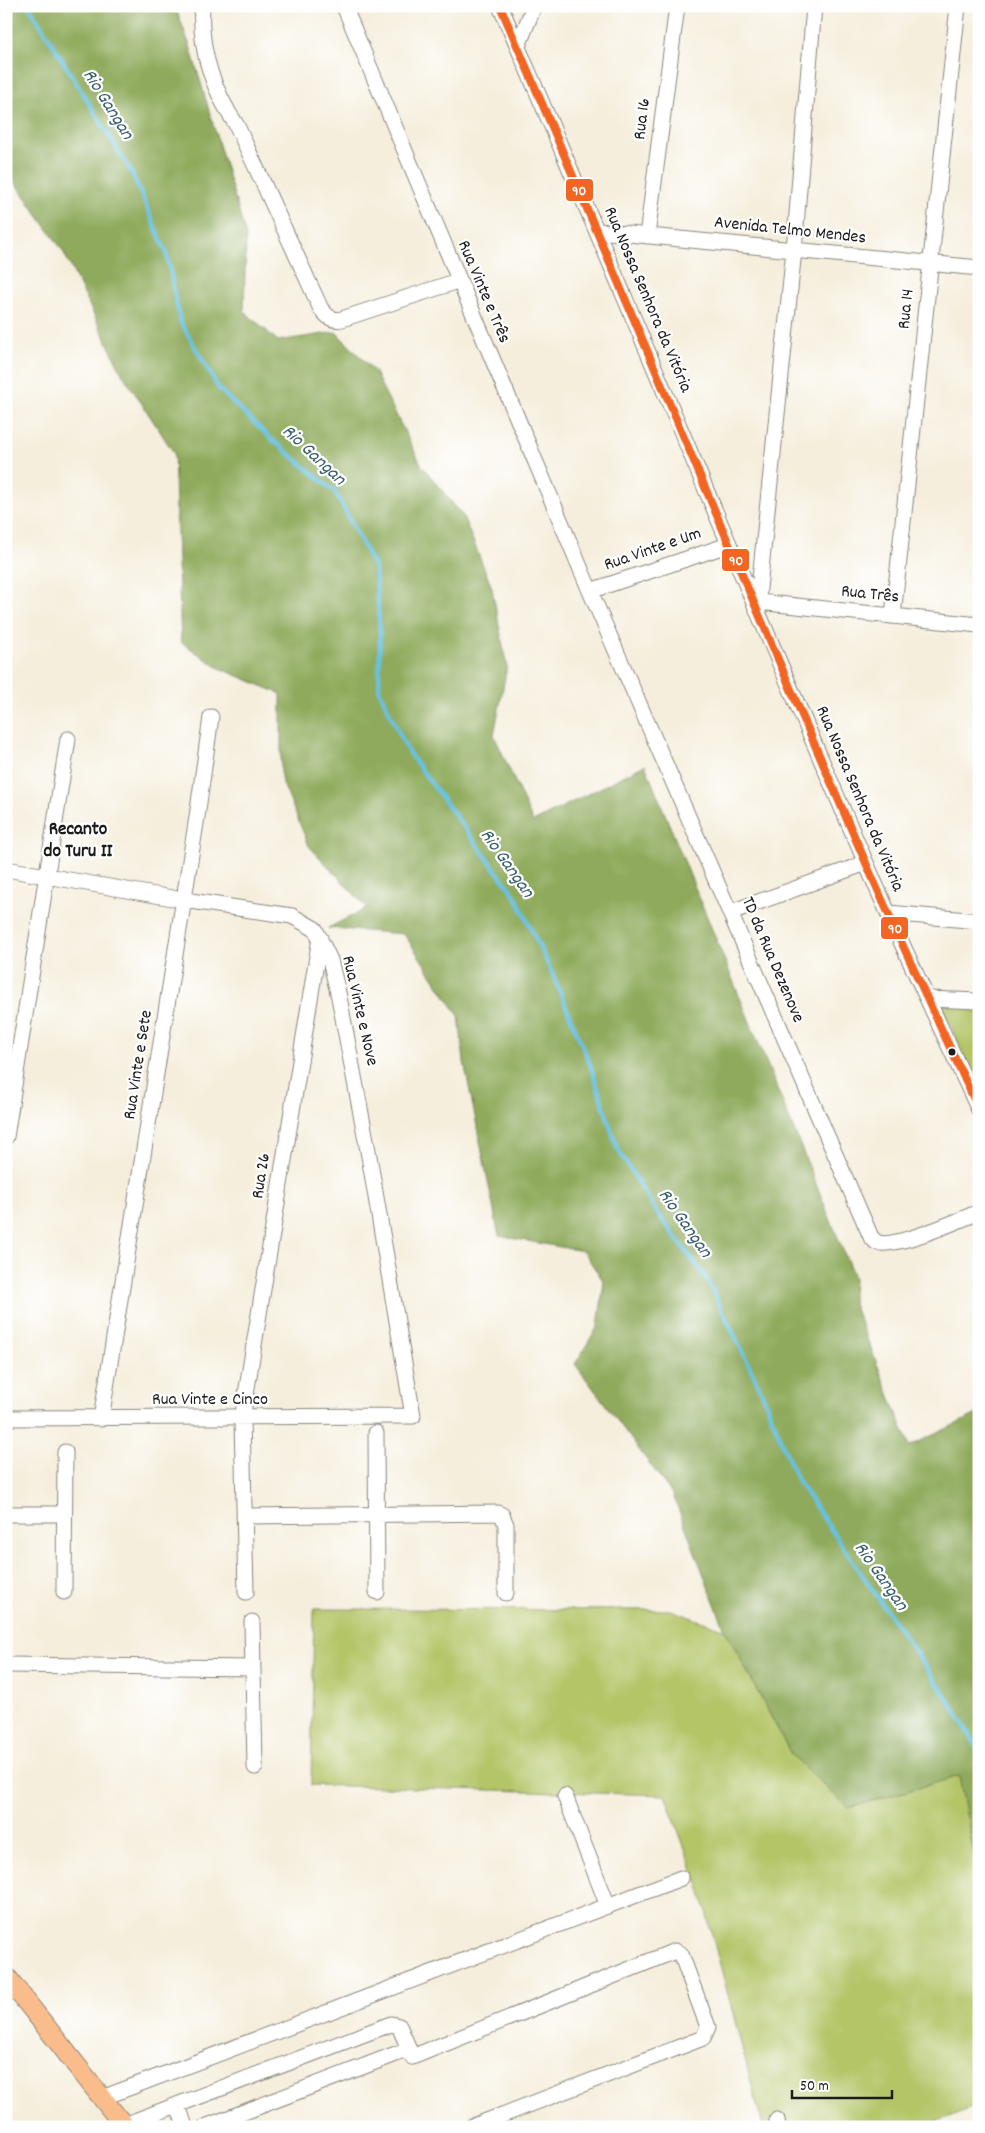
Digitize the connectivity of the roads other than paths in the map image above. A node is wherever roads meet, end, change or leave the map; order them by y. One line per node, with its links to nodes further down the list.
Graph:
1 (202, 6): 14 (street)
2 (344, 6): 14 (street, Rua Vinte e Três)
3 (500, 6): 8 (street, Rua Nossa Senhora da Vitória)
4 (534, 6): 8 (street)
5 (677, 6): 10 (street, Rua 16)
6 (814, 6): 11 (street, Rua Nossa Senhora da Vitória)
7 (958, 6): 12 (street, Rua 14)
8 (518, 46): 9 (street, Rua Nossa Senhora da Vitória)
9 (598, 231): 10 (street, Avenida Telmo Mendes); 15 (street, Rua Nossa Senhora da Vitória)
10 (647, 236): 11 (street, Avenida Telmo Mendes)
11 (794, 250): 12 (street, Avenida Telmo Mendes); 17 (street, Rua Nossa Senhora da Vitória)
12 (931, 264): 13 (street, Avenida Telmo Mendes); 18 (street, Rua 14)
13 (979, 268)
14 (458, 281): 16 (street, Rua Vinte e Três)
15 (728, 545): 16 (street, Rua Vinte e Um); 17 (street, Rua Nossa Senhora da Vitória)
16 (590, 592): 26 (street, TD da Rua Dezenove)
17 (758, 606): 18 (street, Rua Três); 22 (street, Rua Nossa Senhora da Vitória)
18 (893, 616): 19 (street, Rua Três)
19 (979, 624)
20 (211, 717): 25 (street, Rua Vinte e Sete)
21 (68, 739): 24 (street)
22 (866, 863): 26 (street); 27 (street, Rua Nossa Senhora da Vitória)
23 (6, 869): 24 (street, Rua Vinte e Nove)
24 (45, 876): 25 (street, Rua Vinte e Nove); 33 (street)
25 (184, 900): 29 (street, Rua Vinte e Nove); 37 (street, Rua Vinte e Sete)
26 (732, 912): 34 (street, TD da Rua Dezenove)
27 (888, 913): 28 (street); 30 (street, Rua Nossa Senhora da Vitória)
28 (979, 921)
29 (320, 938): 35 (street, Rua Vinte e Nove); 38 (street, Rua 26)
30 (928, 998): 31 (street); 32 (street, Rua Nossa Senhora da Vitória)
31 (979, 1001)
32 (979, 1110)
33 (6, 1136)
34 (979, 1212)
35 (413, 1416): 38 (street, Rua Vinte e Cinco)
36 (6, 1418): 37 (street, Rua Vinte e Cinco)
37 (101, 1419): 38 (street, Rua Vinte e Cinco)
38 (242, 1419): 44 (street, Rua 26)
39 (376, 1433): 43 (street)
40 (65, 1452): 42 (street)
41 (6, 1514): 42 (street)
42 (64, 1514): 45 (street)
43 (376, 1514): 44 (street); 47 (street); 48 (street)
44 (244, 1516): 46 (street, Rua 26)
45 (64, 1592)
46 (246, 1592)
47 (377, 1592)
48 (506, 1593)
49 (252, 1622): 51 (street)
50 (6, 1665): 51 (street)
51 (253, 1668): 52 (street)
52 (255, 1767)
53 (565, 1796): 55 (street)
54 (681, 1878): 55 (street)
55 (608, 1906): 58 (street)
56 (6, 1976): 58 (main road)
57 (412, 2057): 63 (street)
58 (102, 2098): 60 (main road)
59 (178, 2104): 60 (street); 61 (street); 62 (street)
60 (124, 2126)
61 (185, 2127)
62 (205, 2127)
63 (471, 2127)

